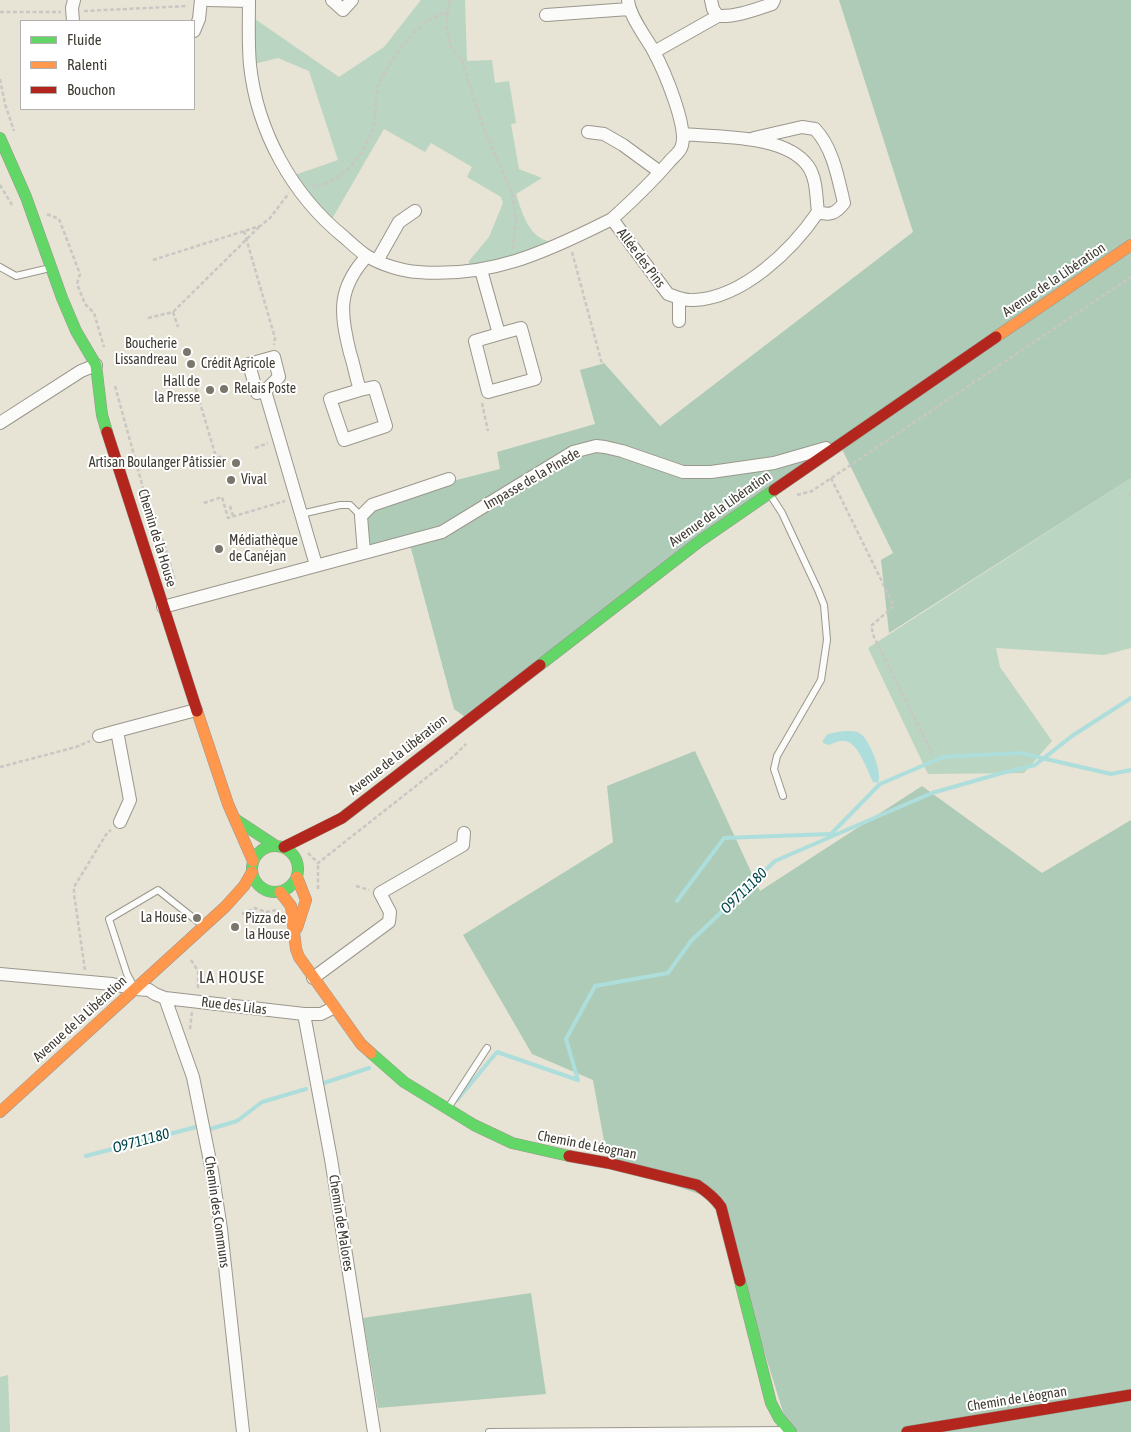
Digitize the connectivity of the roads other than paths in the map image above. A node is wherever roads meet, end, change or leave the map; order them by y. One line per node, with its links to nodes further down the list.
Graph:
1 (208, 0): 2 (street)
2 (249, 0): 23 (street)
3 (332, 0): 4 (street)
4 (352, 0)
5 (710, 0): 10 (street)
6 (774, 0): 10 (street)
7 (198, 2): 11 (street)
8 (628, 5): 9 (street); 12 (street)
9 (546, 15)
10 (718, 16): 12 (street)
11 (195, 29)
12 (654, 52): 14 (street)
13 (588, 132): 18 (street)
14 (684, 134): 16 (street); 18 (street)
15 (0, 138): 25 (street, Chemin de la House)
16 (747, 140): 20 (street); 20 (street)
17 (0, 166): 25 (street, Chemin de la House)
18 (660, 172): 21 (street)
19 (416, 211): 23 (street)
20 (818, 212): 27 (street, Allée des Pins)
21 (612, 219): 26 (street); 27 (street, Allée des Pins)
22 (1131, 245): 34 (street, Avenue de la Libération)
23 (372, 259): 26 (street); 31 (street)
24 (0, 267): 25 (lane)
25 (51, 268): 30 (street, Chemin de la House)
26 (481, 270): 29 (street)
27 (679, 299): 28 (street)
28 (678, 321)
29 (499, 334): 29 (street)
30 (96, 365): 33 (street); 41 (street, Chemin de la House)
31 (360, 390): 31 (street)
32 (265, 391): 32 (street); 37 (street)
33 (0, 423)
34 (840, 444): 36 (street, Avenue de la Libération); 39 (street, Impasse de la Pinède)
35 (448, 479): 38 (street)
36 (769, 493): 45 (lane); 46 (street, Avenue de la Libération)
37 (301, 514): 38 (lane); 40 (street)
38 (361, 516): 39 (street)
39 (364, 554): 40 (street, Impasse de la Pinède)
40 (316, 565): 41 (street, Impasse de la Pinède)
41 (163, 607): 42 (street, Chemin de la House)
42 (196, 710): 43 (street); 47 (street, Chemin de la House)
43 (116, 731): 44 (street); 48 (street)
44 (98, 736)
45 (783, 796)
46 (342, 818): 50 (street, Avenue de la Libération); 51 (street, Avenue de la Libération)
47 (235, 819): 51 (street); 54 (street, Chemin de la House)
48 (120, 822)
49 (464, 833): 62 (street)
50 (317, 844)
51 (280, 847): 53 (street); 54 (street)
52 (307, 852): 53 (street)
53 (297, 861): 55 (street)
54 (252, 866): 56 (street); 58 (street, Avenue de la Libération)
55 (297, 877): 57 (street); 60 (street)
56 (265, 890): 57 (street); 58 (street, Avenue de la Libération)
57 (280, 892): 60 (street, Chemin de Léognan)
58 (225, 907): 59 (street, Avenue de la Libération)
59 (204, 927): 63 (street, Avenue de la Libération); 63 (lane)
60 (295, 936): 62 (street, Chemin de Léognan)
61 (0, 974): 63 (street, Rue des Lilas)
62 (312, 978): 65 (street, Chemin de Léognan)
63 (136, 989): 64 (street, Rue des Lilas); 69 (street, Avenue de la Libération)
64 (165, 998): 66 (street, Rue des Lilas); 72 (street, Chemin des Communs)
65 (333, 1008): 66 (street, Rue des Lilas); 68 (street, Chemin de Léognan)
66 (304, 1014): 73 (street, Chemin de Malores)
67 (487, 1048): 68 (lane)
68 (446, 1110): 71 (street, Chemin de Léognan)
69 (0, 1112)
70 (1131, 1395): 75 (street, Chemin de Léognan)
71 (789, 1431): 74 (lane, Chemin de Léognan)
72 (243, 1432)
73 (374, 1432)
74 (489, 1432)
75 (908, 1432)

